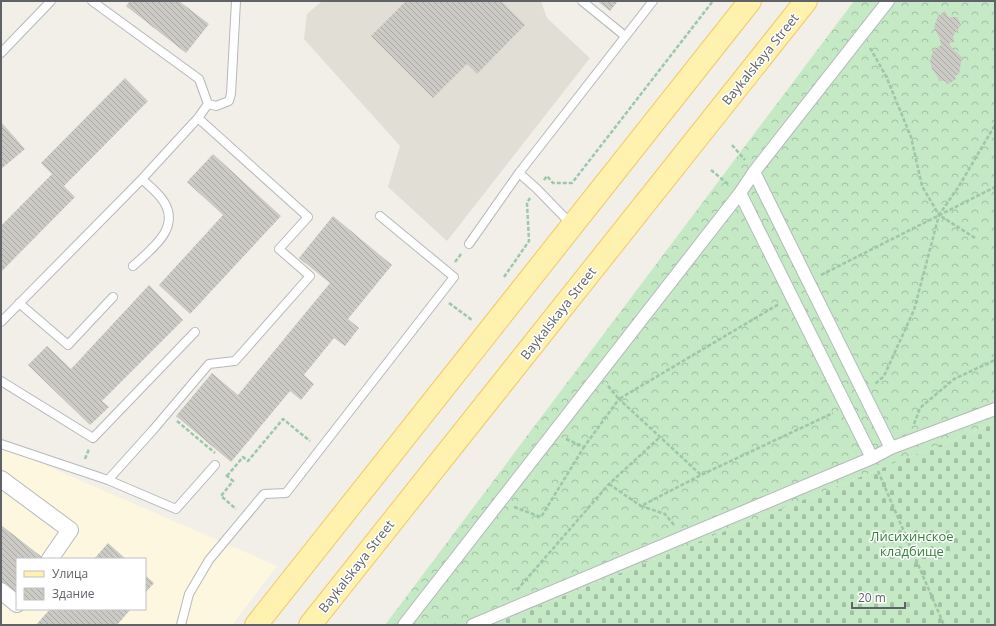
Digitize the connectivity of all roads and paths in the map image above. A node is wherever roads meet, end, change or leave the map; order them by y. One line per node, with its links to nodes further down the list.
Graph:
1 (51, 1): 12 (lane)
2 (92, 1): 13 (lane)
3 (236, 1): 13 (lane)
4 (582, 1): 11 (lane)
5 (653, 1): 11 (lane)
6 (713, 1): 22 (path)
7 (750, 1): 26 (main road)
8 (806, 1): 77 (main road, Baykalskaya Street)
9 (888, 1): 10 (street)
10 (862, 34): 18 (street); 24 (path)
11 (625, 36): 19 (lane)
12 (1, 53)
13 (208, 104): 14 (lane)
14 (198, 118): 20 (lane); 47 (lane)
15 (995, 125): 24 (path)
16 (732, 145): 18 (path)
17 (711, 170): 23 (path)
18 (754, 172): 23 (street); 32 (street)
19 (519, 173): 22 (lane); 28 (lane)
20 (142, 179): 29 (lane); 36 (lane)
21 (995, 186): 24 (path)
22 (537, 189): 26 (lane); 31 (path)
23 (740, 193): 35 (street); 41 (street)
24 (939, 215): 27 (path); 32 (path); 43 (path)
25 (380, 216): 30 (lane)
26 (572, 226): 76 (main road)
27 (974, 238)
28 (469, 244): 30 (path)
29 (133, 266)
30 (447, 272): 33 (lane)
31 (504, 278)
32 (808, 282): 43 (street)
33 (439, 296): 37 (path); 55 (lane)
34 (114, 297): 36 (lane)
35 (792, 297): 44 (path); 45 (street)
36 (19, 303): 38 (lane)
37 (474, 321)
38 (1, 322)
39 (195, 332): 50 (lane)
40 (995, 360): 51 (path)
41 (598, 376): 44 (path); 48 (street)
42 (1, 381): 50 (lane)
43 (864, 393): 54 (street)
44 (619, 399): 49 (path); 53 (path)
45 (846, 407): 57 (street); 62 (path)
46 (995, 410): 51 (street)
47 (168, 413): 56 (path); 65 (lane)
48 (553, 433): 53 (path); 67 (street)
49 (660, 437): 62 (path); 66 (path)
50 (93, 438): 61 (path)
51 (908, 442): 54 (street)
52 (1, 444): 61 (lane)
53 (584, 447): 67 (path)
54 (891, 448): 57 (street)
55 (319, 450): 60 (path); 69 (lane)
56 (216, 453)
57 (872, 458): 70 (street); 80 (path)
58 (228, 463): 60 (path)
59 (215, 465): 63 (path); 65 (lane)
60 (234, 468): 63 (path)
61 (81, 471): 65 (lane)
62 (701, 475): 68 (path)
63 (227, 476): 69 (path)
64 (1, 479): 71 (street)
65 (108, 480)
66 (610, 484): 68 (path); 73 (path)
67 (500, 502): 78 (street)
68 (642, 506): 70 (path)
69 (245, 517): 75 (lane)
70 (684, 537): 79 (street)
71 (51, 558)
72 (1, 591): 74 (street)
73 (515, 592)
74 (16, 603)
75 (182, 625)
76 (256, 625)
77 (310, 625)
78 (404, 625)
79 (473, 625)
80 (944, 625)

